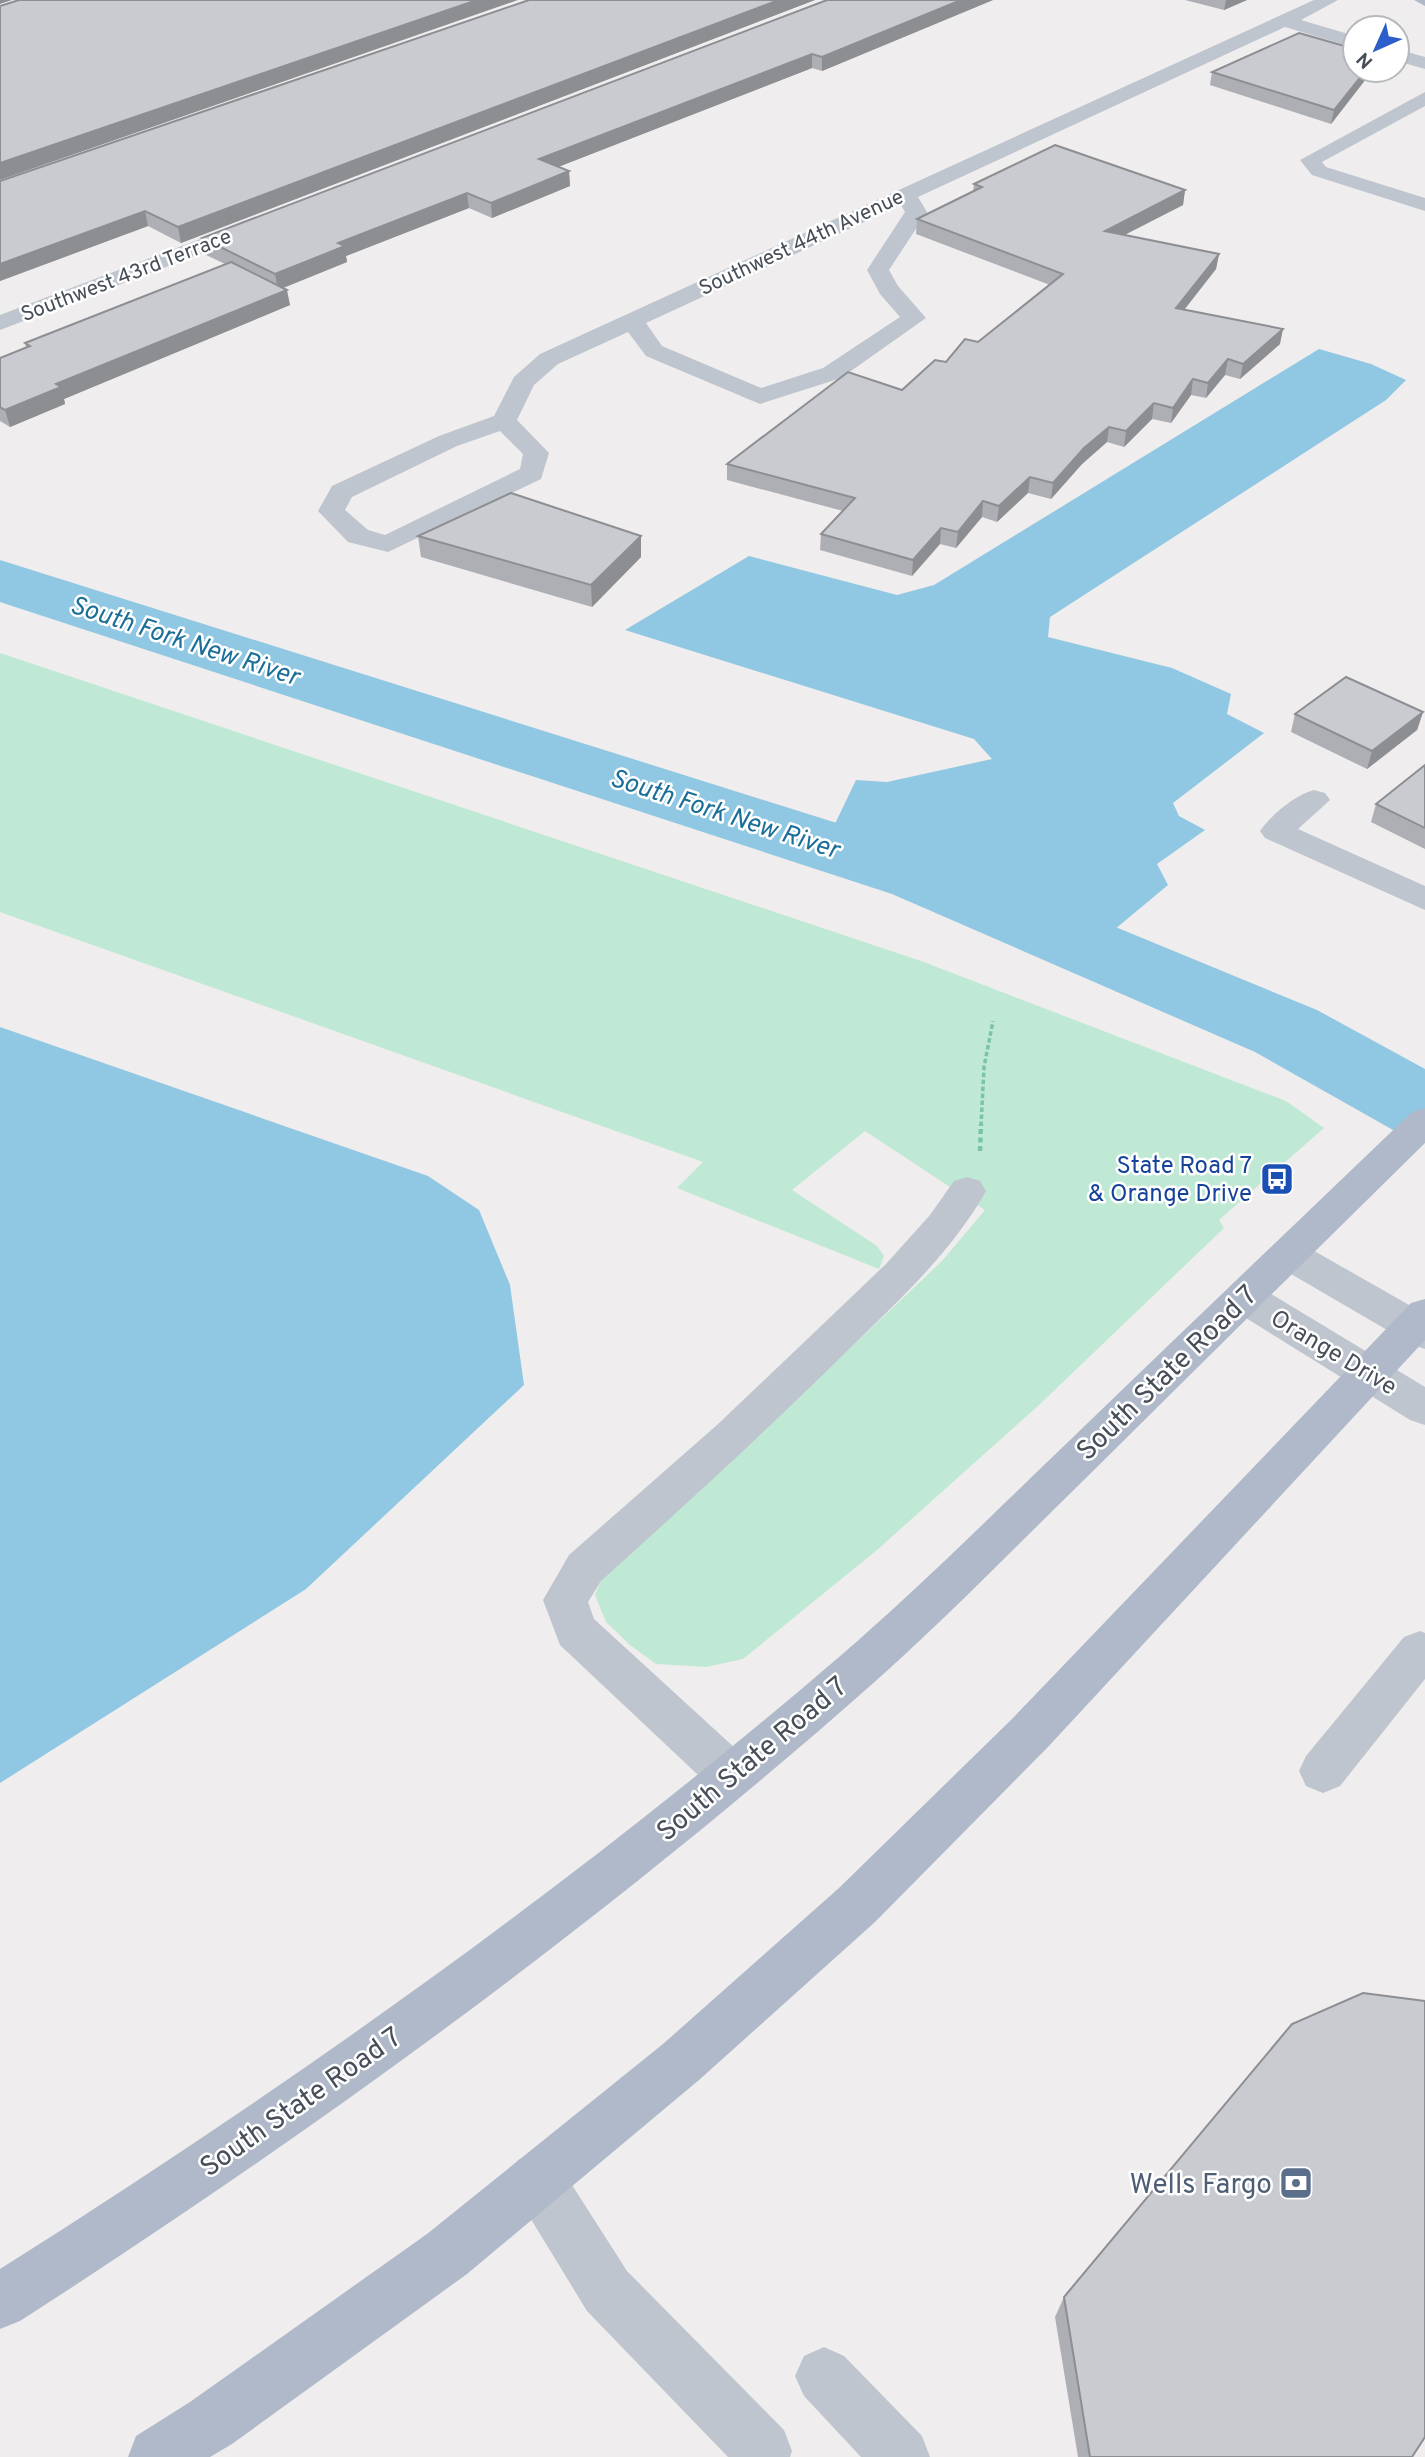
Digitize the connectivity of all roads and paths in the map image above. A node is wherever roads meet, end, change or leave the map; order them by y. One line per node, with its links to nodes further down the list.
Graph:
1 (1329, 0): 2 (street, Southwest 44th Avenue)
2 (1281, 20): 3 (street); 5 (street, Southwest 44th Avenue)
3 (1341, 38)
4 (1425, 98): 6 (street)
5 (905, 194): 8 (street, Southwest 44th Avenue); 8 (street)
6 (1425, 205)
7 (271, 219): 9 (street, Southwest 43rd Terrace)
8 (632, 321): 10 (street, Southwest 44th Avenue)
9 (0, 324)
10 (504, 421): 10 (street)
11 (1314, 800): 12 (street)
12 (1425, 899)
13 (993, 1021): 15 (path)
14 (1425, 1121): 16 (main road, South State Road 7)
15 (967, 1191): 23 (street)
16 (1288, 1254): 17 (main road, South State Road 7); 18 (street)
17 (1244, 1297): 19 (street, Orange Drive); 23 (main road, South State Road 7)
18 (1421, 1324): 19 (main road)
19 (1369, 1374): 20 (street, Orange Drive); 24 (main road)
20 (1425, 1408)
21 (1425, 1654): 22 (street)
22 (1323, 1771)
23 (731, 1775): 25 (main road, South State Road 7)
24 (537, 2179): 27 (street); 28 (main road)
25 (0, 2301)
26 (824, 2376): 29 (street)
27 (763, 2451)
28 (157, 2457)
29 (901, 2457)

